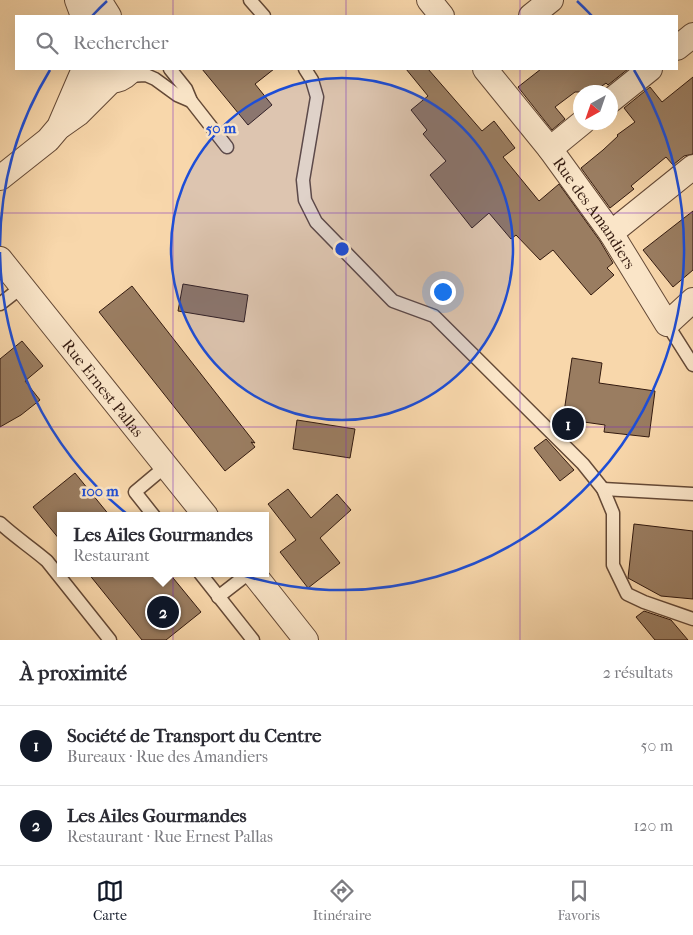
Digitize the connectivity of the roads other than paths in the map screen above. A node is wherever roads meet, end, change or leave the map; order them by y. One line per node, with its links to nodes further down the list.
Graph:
1 (77, 0): 6 (street)
2 (99, 0): 7 (street)
3 (250, 0): 8 (lane)
4 (429, 0): 9 (street)
5 (551, 0): 10 (street)
6 (83, 15)
7 (108, 15)
8 (263, 15)
9 (441, 15)
10 (532, 15)
11 (693, 35): 12 (street)
12 (678, 47)
13 (84, 70): 22 (street)
14 (90, 70): 19 (street)
15 (171, 70): 21 (lane)
16 (306, 70): 36 (lane)
17 (486, 70): 25 (street, Rue des Amandiers)
18 (649, 70): 20 (street)
19 (123, 75): 21 (lane); 22 (street)
20 (618, 95)
21 (191, 101): 24 (lane)
22 (59, 127): 27 (street)
23 (573, 130): 25 (street)
24 (227, 147)
25 (550, 149): 28 (street, Rue des Amandiers)
26 (693, 167): 28 (street)
27 (0, 178)
28 (610, 233): 33 (street, Rue des Amandiers)
29 (0, 259): 30 (street, Rue Ernest Pallas)
30 (22, 286): 32 (lane); 35 (street, Rue Ernest Pallas)
31 (693, 300): 33 (street)
32 (0, 304)
33 (667, 324): 34 (lane, Rue des Amandiers)
34 (693, 365)
35 (166, 466): 38 (lane); 39 (street, Rue Ernest Pallas)
36 (603, 489): 37 (lane); 47 (lane)
37 (693, 494)
38 (151, 512)
39 (203, 512)
40 (0, 523): 41 (lane)
41 (57, 574)
42 (59, 577): 48 (lane)
43 (203, 577): 46 (lane)
44 (245, 577): 46 (lane)
45 (254, 577): 50 (street)
46 (218, 596): 49 (lane)
47 (693, 619)
48 (110, 640)
49 (253, 640)
50 (306, 640)

